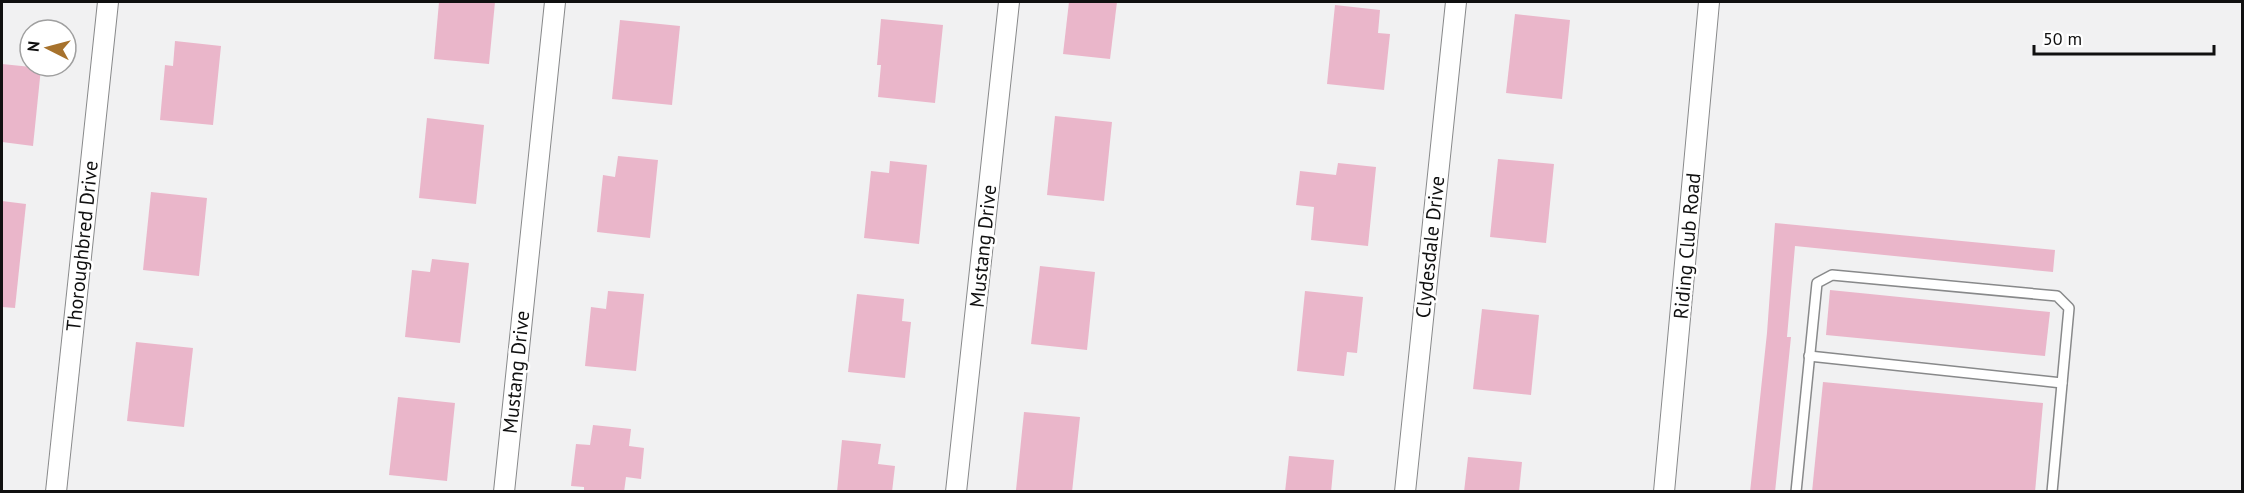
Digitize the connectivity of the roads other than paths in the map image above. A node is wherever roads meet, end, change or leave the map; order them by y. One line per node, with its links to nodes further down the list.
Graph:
1 (108, 2): 8 (street, Thoroughbred Drive)
2 (555, 2): 9 (street, Mustang Drive)
3 (1009, 2): 10 (street, Mustang Drive)
4 (1456, 2): 11 (street, Clydesdale Drive)
5 (1709, 2): 12 (street, Riding Club Road)
6 (1809, 356): 7 (lane); 7 (lane); 13 (lane)
7 (2062, 383): 14 (lane)
8 (56, 492)
9 (504, 492)
10 (956, 492)
11 (1405, 492)
12 (1664, 492)
13 (1796, 492)
14 (2052, 492)

